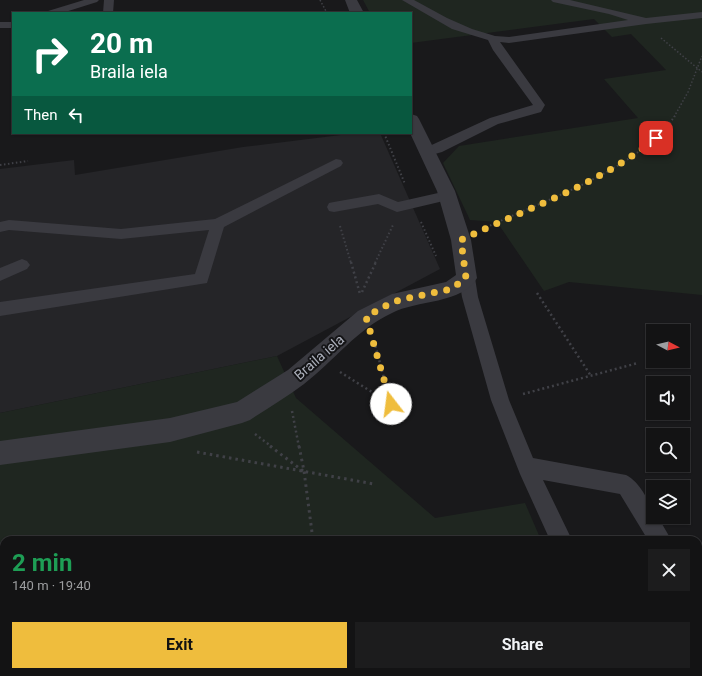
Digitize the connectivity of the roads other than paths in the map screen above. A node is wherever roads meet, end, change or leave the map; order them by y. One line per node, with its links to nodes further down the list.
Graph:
1 (94, 0): 6 (lane)
2 (108, 0): 7 (lane)
3 (350, 0): 8 (street)
4 (407, 0): 13 (lane)
5 (556, 0): 10 (lane)
6 (55, 12)
7 (108, 12)
8 (356, 12)
9 (702, 15): 10 (lane)
10 (646, 21): 13 (lane)
11 (0, 25): 12 (lane)
12 (12, 25)
13 (493, 40): 15 (lane)
14 (412, 121): 15 (street)
15 (428, 152): 17 (street)
16 (336, 163): 19 (lane)
17 (447, 196): 18 (lane); 23 (street)
18 (334, 207)
19 (218, 224): 20 (lane); 24 (lane)
20 (0, 227)
21 (22, 265): 22 (lane)
22 (0, 275)
23 (466, 278): 25 (street, Braila iela); 26 (lane)
24 (0, 309)
25 (0, 453)
26 (527, 467): 27 (lane); 28 (lane)
27 (559, 536)
28 (658, 536)

